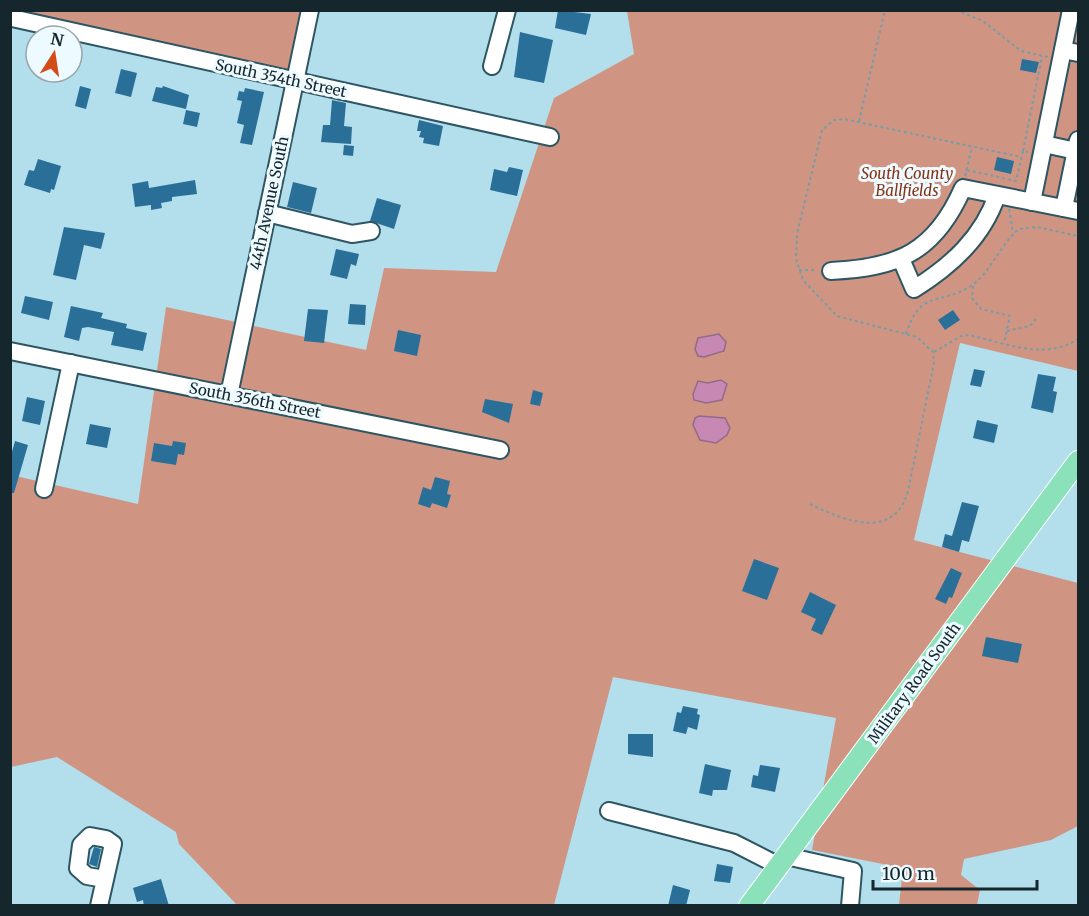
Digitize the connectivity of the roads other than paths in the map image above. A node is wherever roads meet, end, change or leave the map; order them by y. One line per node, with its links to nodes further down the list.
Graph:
1 (310, 10): 7 (street, 44th Avenue South)
2 (507, 10): 6 (street)
3 (1071, 10): 5 (street)
4 (12, 18): 7 (street, South 354th Street)
5 (1066, 54): 10 (street)
6 (492, 66)
7 (294, 82): 8 (street, South 354th Street); 14 (street, 44th Avenue South)
8 (550, 137)
9 (1077, 145): 10 (street); 13 (street)
10 (1040, 149): 12 (street)
11 (1004, 196): 12 (street); 16 (street); 16 (street)
12 (1032, 202): 13 (street)
13 (1071, 210)
14 (267, 213): 15 (street); 20 (street, 44th Avenue South)
15 (371, 231)
16 (901, 259): 17 (street)
17 (831, 271)
18 (10, 351): 19 (street, South 356th Street)
19 (71, 363): 20 (street, South 356th Street); 23 (street)
20 (229, 395): 21 (street, South 356th Street)
21 (500, 450)
22 (1078, 461): 25 (main road, Military Road South)
23 (44, 489)
24 (609, 811): 25 (street)
25 (782, 861): 28 (main road, Military Road South); 29 (street)
26 (105, 879): 26 (street); 27 (street)
27 (99, 906)
28 (749, 906)
29 (850, 906)

